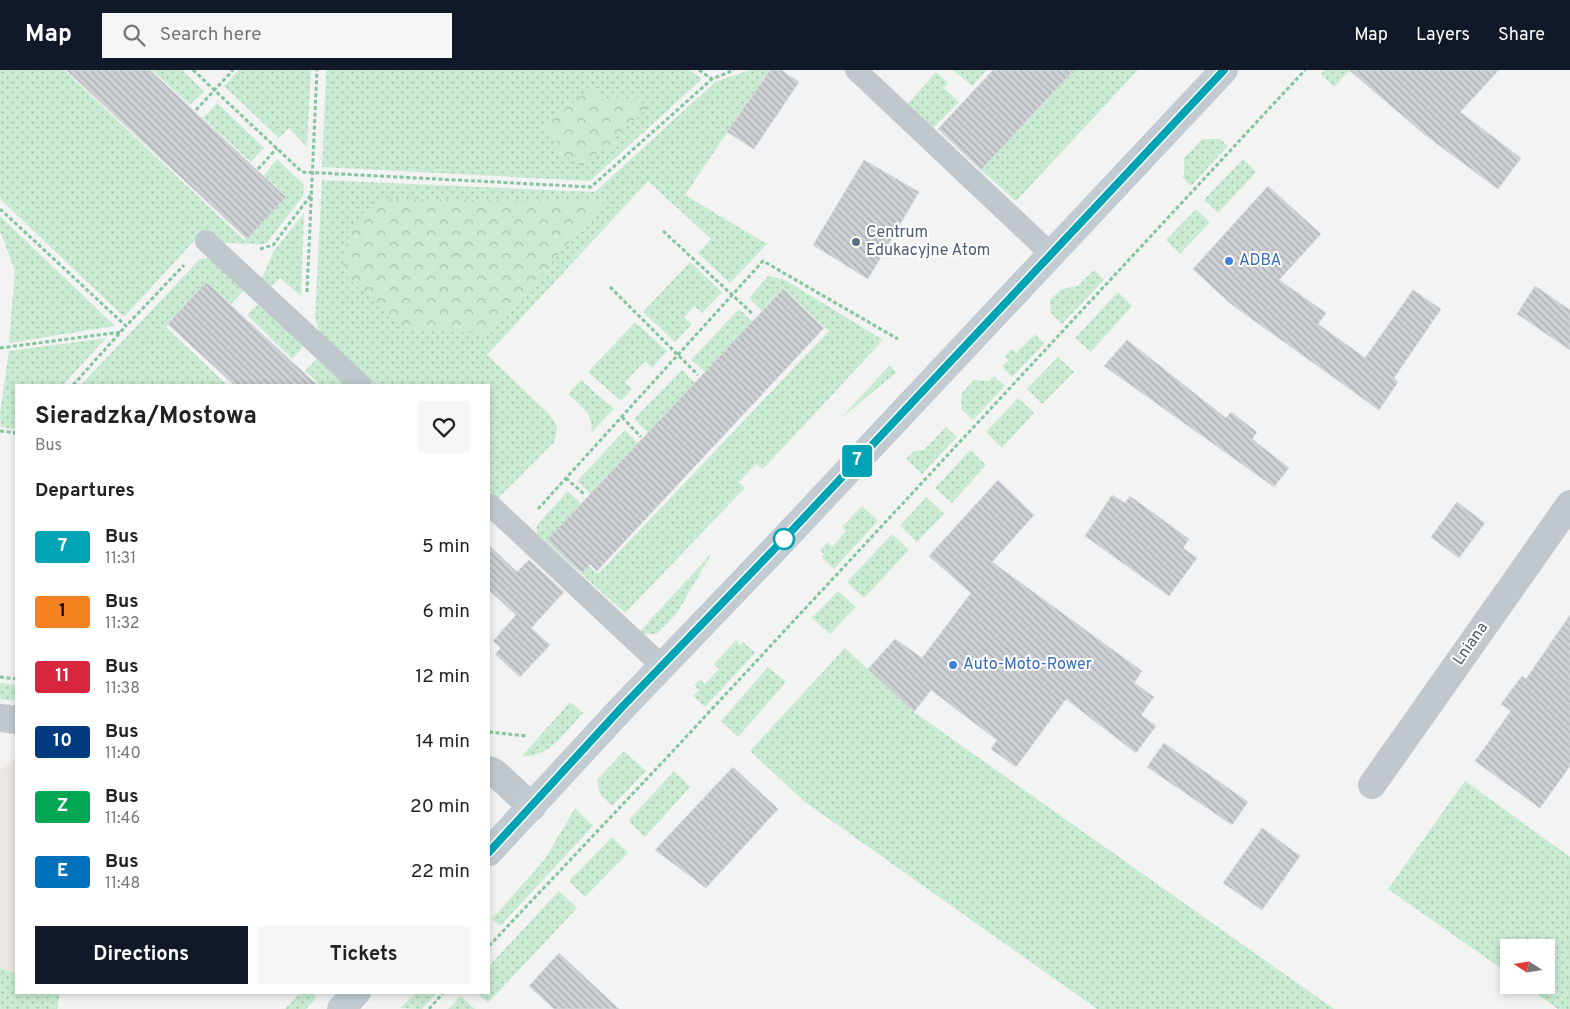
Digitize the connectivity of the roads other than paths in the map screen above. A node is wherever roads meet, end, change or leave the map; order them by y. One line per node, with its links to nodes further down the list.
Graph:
1 (856, 70): 4 (lane)
2 (1224, 70): 4 (street)
3 (212, 246): 5 (lane)
4 (1051, 254): 8 (street)
5 (360, 384)
6 (1570, 504): 12 (street, Lniana)
7 (490, 505): 8 (lane)
8 (662, 667): 13 (street)
9 (0, 718): 10 (street)
10 (15, 720)
11 (490, 770): 13 (street)
12 (1372, 785)
13 (532, 807): 14 (street)
14 (490, 851)
15 (355, 994): 16 (street)
16 (341, 1009)

